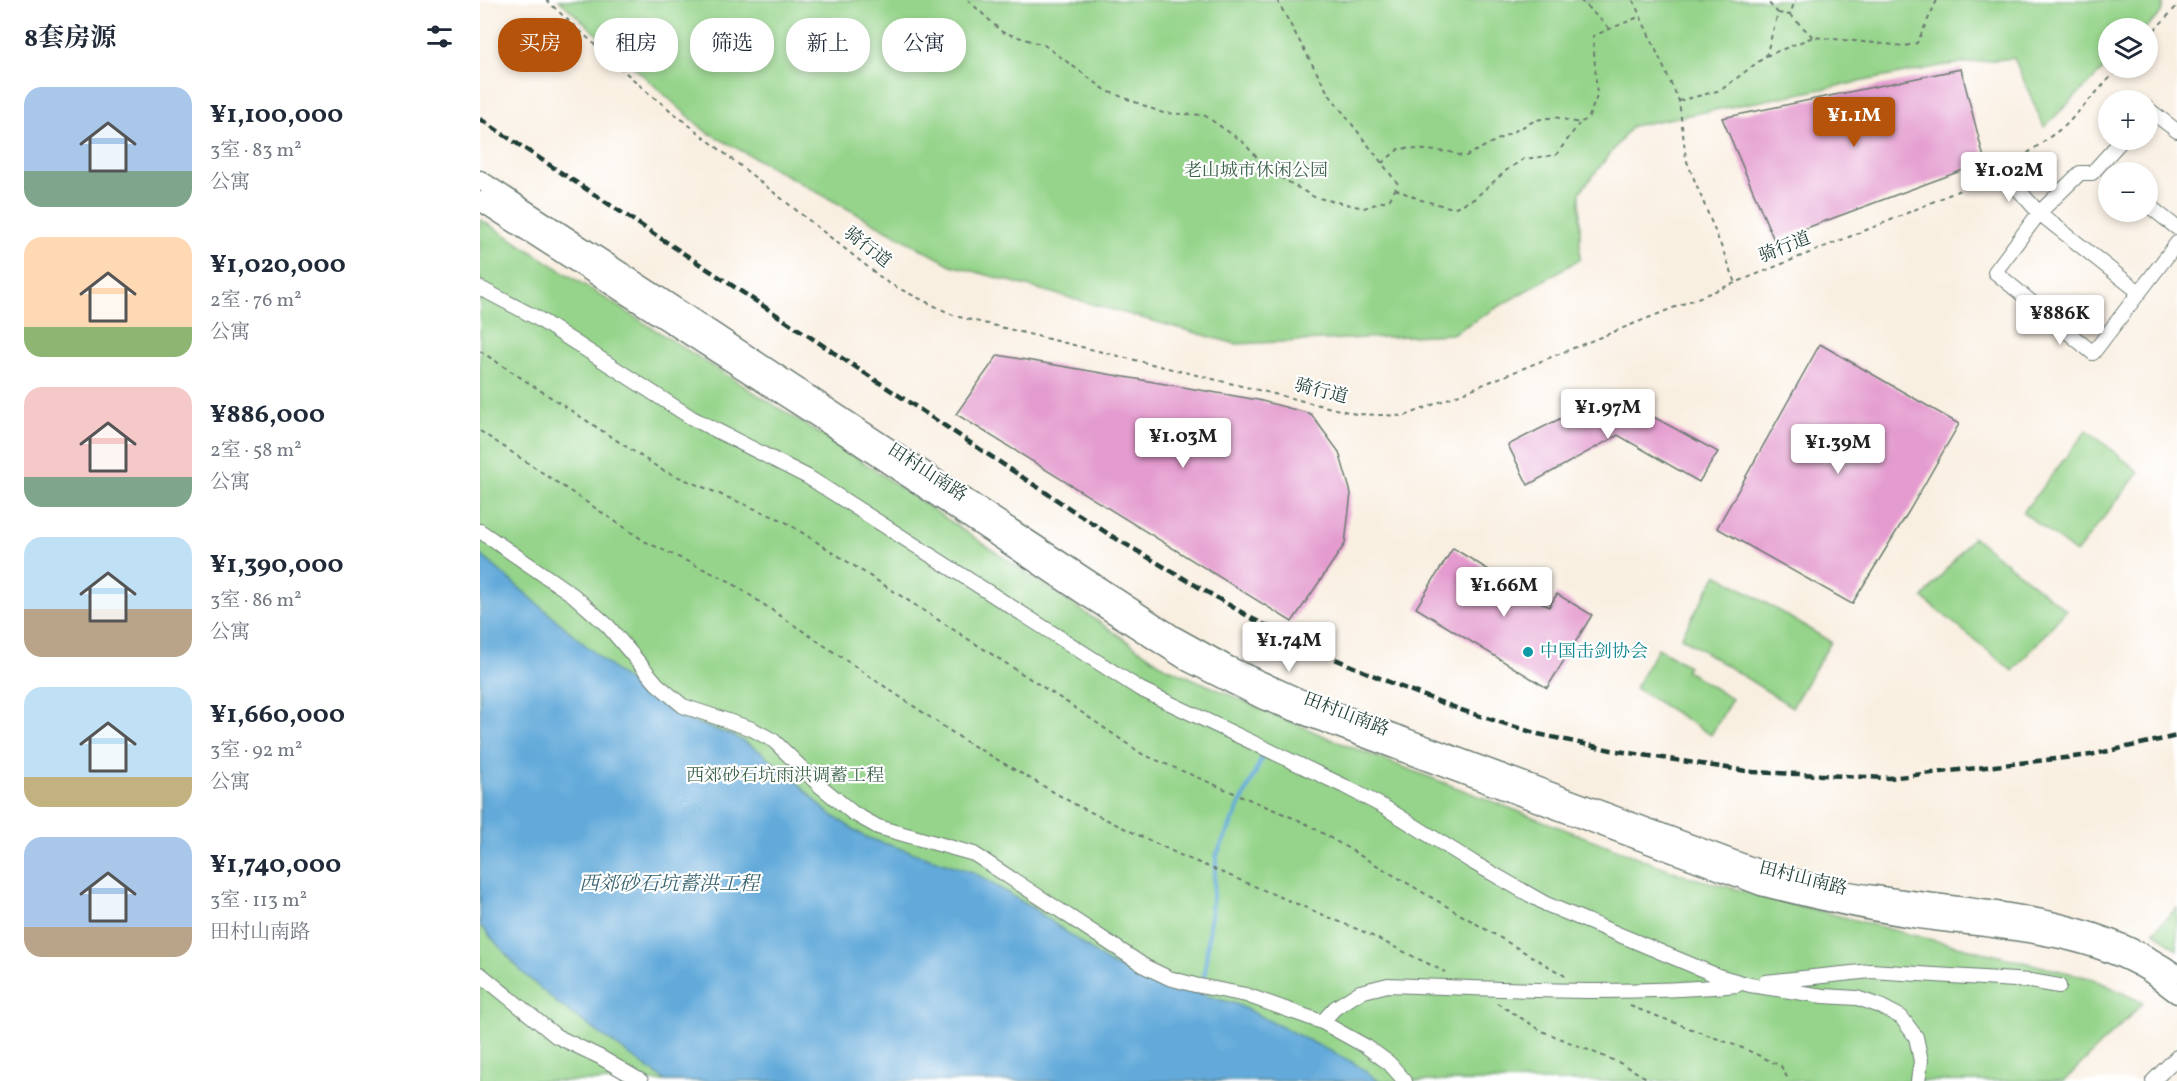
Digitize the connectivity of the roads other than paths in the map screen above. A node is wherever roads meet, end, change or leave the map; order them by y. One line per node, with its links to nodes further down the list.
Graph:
1 (2158, 117): 2 (street)
2 (2177, 131)
3 (2002, 172): 7 (street)
4 (2098, 172): 7 (street)
5 (480, 180): 15 (main road, 田村山南路)
6 (480, 201): 18 (main road, 田村山南路)
7 (2039, 213): 12 (street); 12 (street)
8 (2158, 213): 9 (street)
9 (2177, 228)
10 (2177, 243): 12 (street)
11 (480, 288): 16 (street)
12 (2139, 292)
13 (480, 531): 19 (street)
14 (480, 974): 21 (street)
15 (2177, 974)
16 (1746, 984): 17 (street); 19 (street); 23 (street)
17 (2059, 986)
18 (2177, 994)
19 (1322, 1022): 22 (street)
20 (2177, 1057): 24 (street)
21 (641, 1081)
22 (1404, 1081)
23 (1918, 1081)
24 (2153, 1081)

